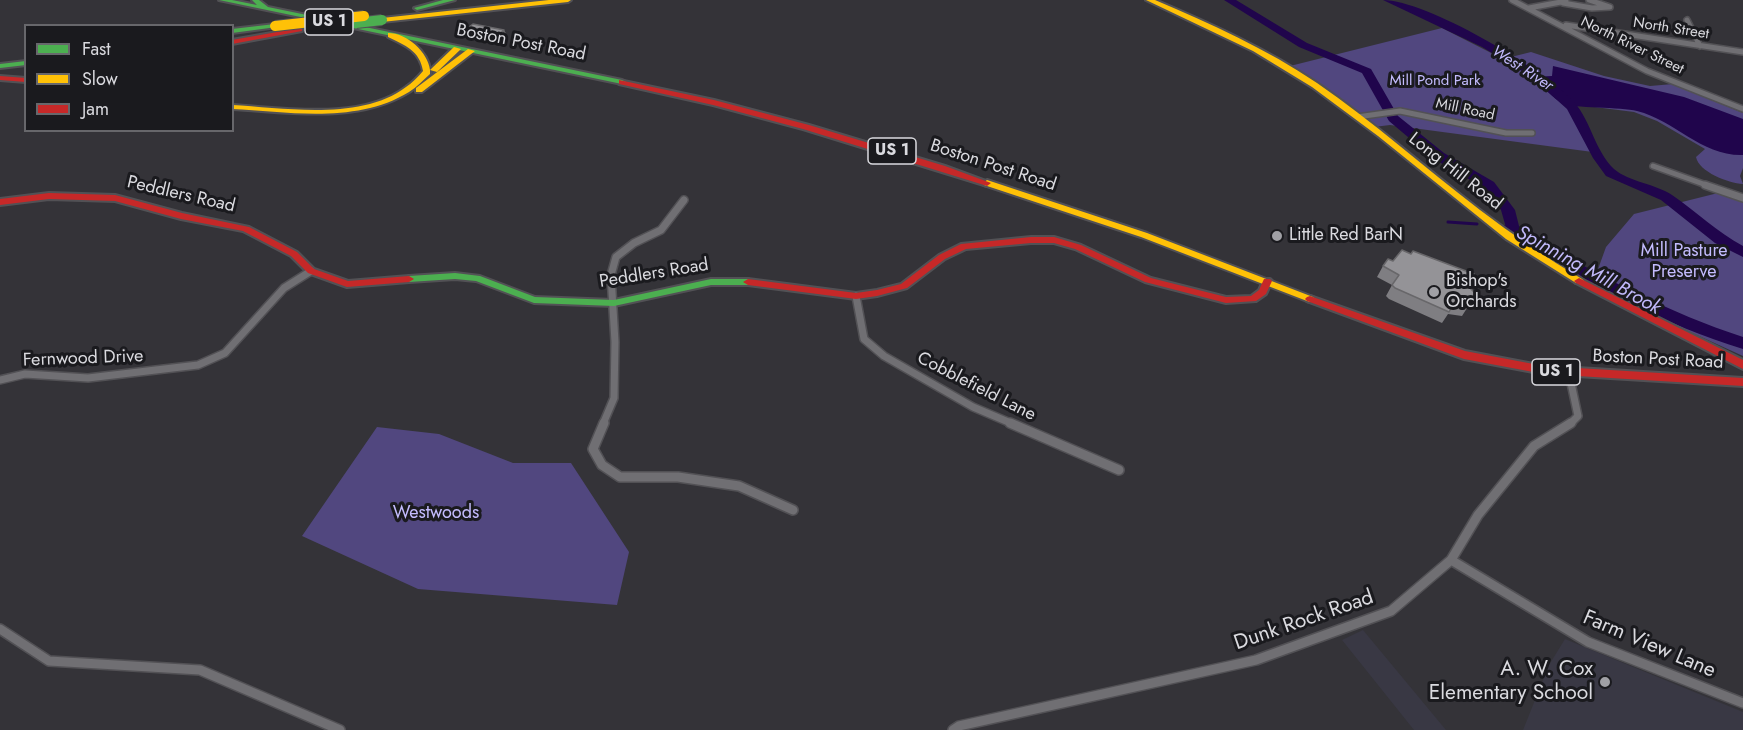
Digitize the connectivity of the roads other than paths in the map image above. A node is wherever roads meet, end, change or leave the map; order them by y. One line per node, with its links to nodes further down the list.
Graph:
1 (222, 0): 11 (main road, Boston Post Road / US 1)
2 (255, 0): 11 (main road)
3 (452, 0): 13 (main road)
4 (509, 0): 13 (main road)
5 (568, 0): 18 (main road, bridge)
6 (1149, 0): 33 (main road, Long Hill Road)
7 (1512, 0): 12 (street, North River Street)
8 (1574, 0): 10 (street)
9 (1589, 0): 10 (street)
10 (1563, 3): 12 (street)
11 (266, 9): 17 (main road, Boston Post Road / US 1)
12 (1529, 9): 15 (street, North River Street)
13 (364, 16): 16 (main road, bridge)
14 (1687, 20): 19 (street)
15 (1561, 24): 19 (street, North Street); 32 (street, North River Street)
16 (234, 31)
17 (391, 36): 20 (main road, Boston Post Road / US 1); 29 (main road)
18 (234, 40)
19 (1700, 46): 22 (street, North Street)
20 (457, 49): 21 (main road, Boston Post Road / US 1); 29 (main road)
21 (471, 51): 31 (main road); 40 (main road, Boston Post Road / US 1)
22 (1743, 52)
23 (24, 55): 24 (main road)
24 (0, 58)
25 (24, 63): 26 (main road)
26 (0, 66)
27 (0, 78): 28 (main road)
28 (24, 80)
29 (412, 89): 30 (main road)
30 (234, 109)
31 (234, 109)
32 (1743, 109)
33 (1357, 117): 34 (street, Mill Road); 43 (main road, Long Hill Road)
34 (1532, 133)
35 (1653, 166): 36 (street)
36 (1743, 198)
37 (684, 200): 42 (street)
38 (0, 202): 39 (main road, Peddlers Road)
39 (311, 271): 42 (main road, Peddlers Road); 45 (street, Fernwood Drive)
40 (1267, 281): 41 (main road, Peddlers Road); 44 (main road, Boston Post Road / US 1)
41 (856, 296): 42 (main road, Peddlers Road); 47 (street, Cobblefield Lane)
42 (614, 303): 48 (street)
43 (1743, 365)
44 (1565, 372): 46 (main road, Boston Post Road / US 1); 49 (street, Dunk Rock Road)
45 (0, 380)
46 (1743, 382)
47 (1119, 470)
48 (793, 510)
49 (1451, 560): 51 (street, Farm View Lane); 53 (street, Dunk Rock Road)
50 (0, 629): 52 (street)
51 (1743, 703)
52 (340, 730)
53 (953, 730)

